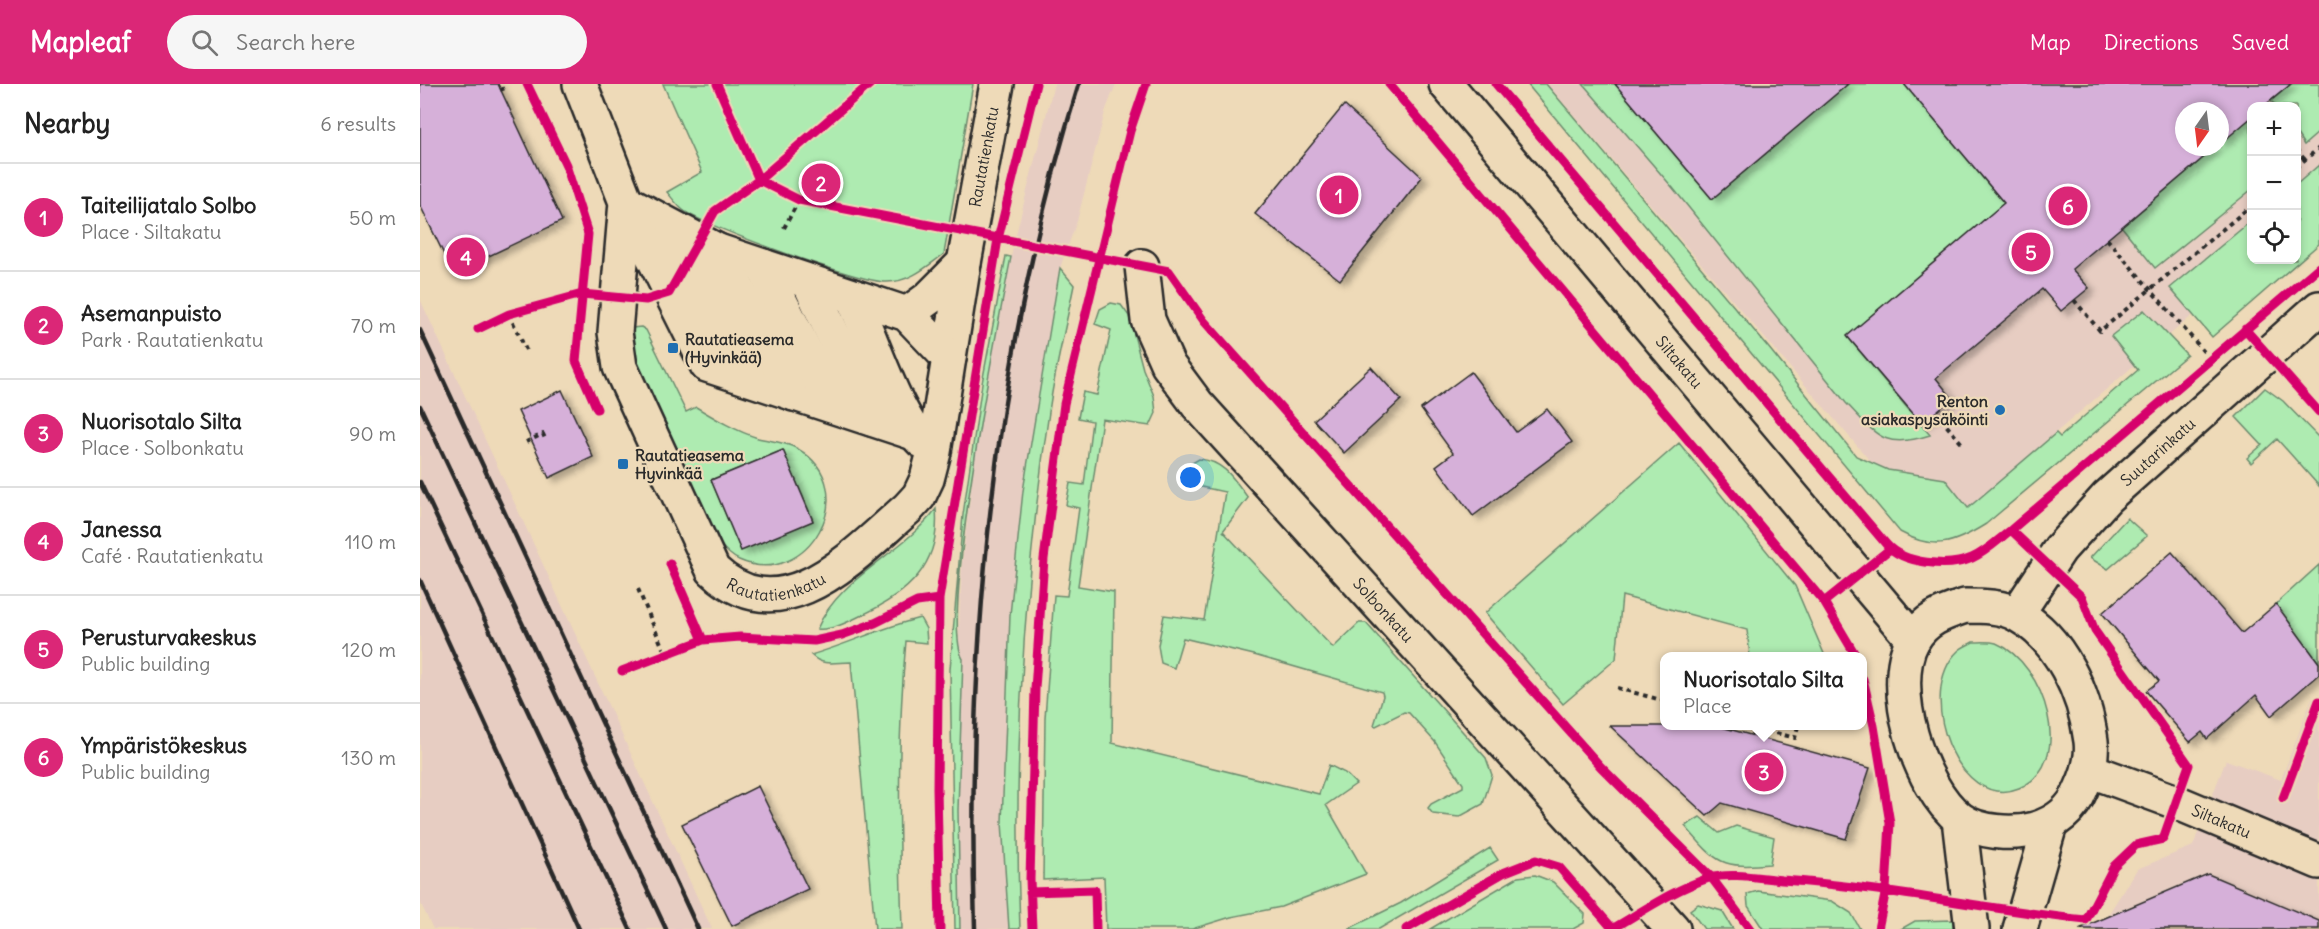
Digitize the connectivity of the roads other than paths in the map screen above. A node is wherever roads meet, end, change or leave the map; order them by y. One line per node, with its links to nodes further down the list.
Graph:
1 (580, 84): 4 (street, Rautatienkatu)
2 (997, 84): 7 (street, Rautatienkatu)
3 (1446, 84): 21 (street, Siltakatu)
4 (626, 202): 5 (street); 15 (street); 19 (street, Rautatienkatu)
5 (675, 230): 6 (street); 15 (street)
6 (718, 251): 8 (street); 16 (street)
7 (964, 263): 13 (street); 14 (street, Rautatienkatu)
8 (763, 266): 10 (street); 17 (street)
9 (1142, 266): 26 (street, Solbonkatu)
10 (809, 282): 11 (street); 18 (street)
11 (852, 296): 13 (street); 19 (street)
12 (2319, 308): 20 (street, Suutarinkatu)
13 (907, 314): 14 (street)
14 (950, 358): 19 (street, Rautatienkatu)
15 (748, 377): 16 (street)
16 (794, 394): 17 (street)
17 (832, 405): 18 (street)
18 (872, 419): 19 (street)
19 (924, 443)
20 (2017, 614): 21 (street); 22 (street)
21 (1913, 640): 23 (street)
22 (2089, 770): 24 (street); 25 (street, Siltakatu)
23 (1959, 819): 24 (street); 27 (street)
24 (2050, 825): 28 (street)
25 (2319, 862)
26 (1672, 929)
27 (1972, 929)
28 (2020, 929)

